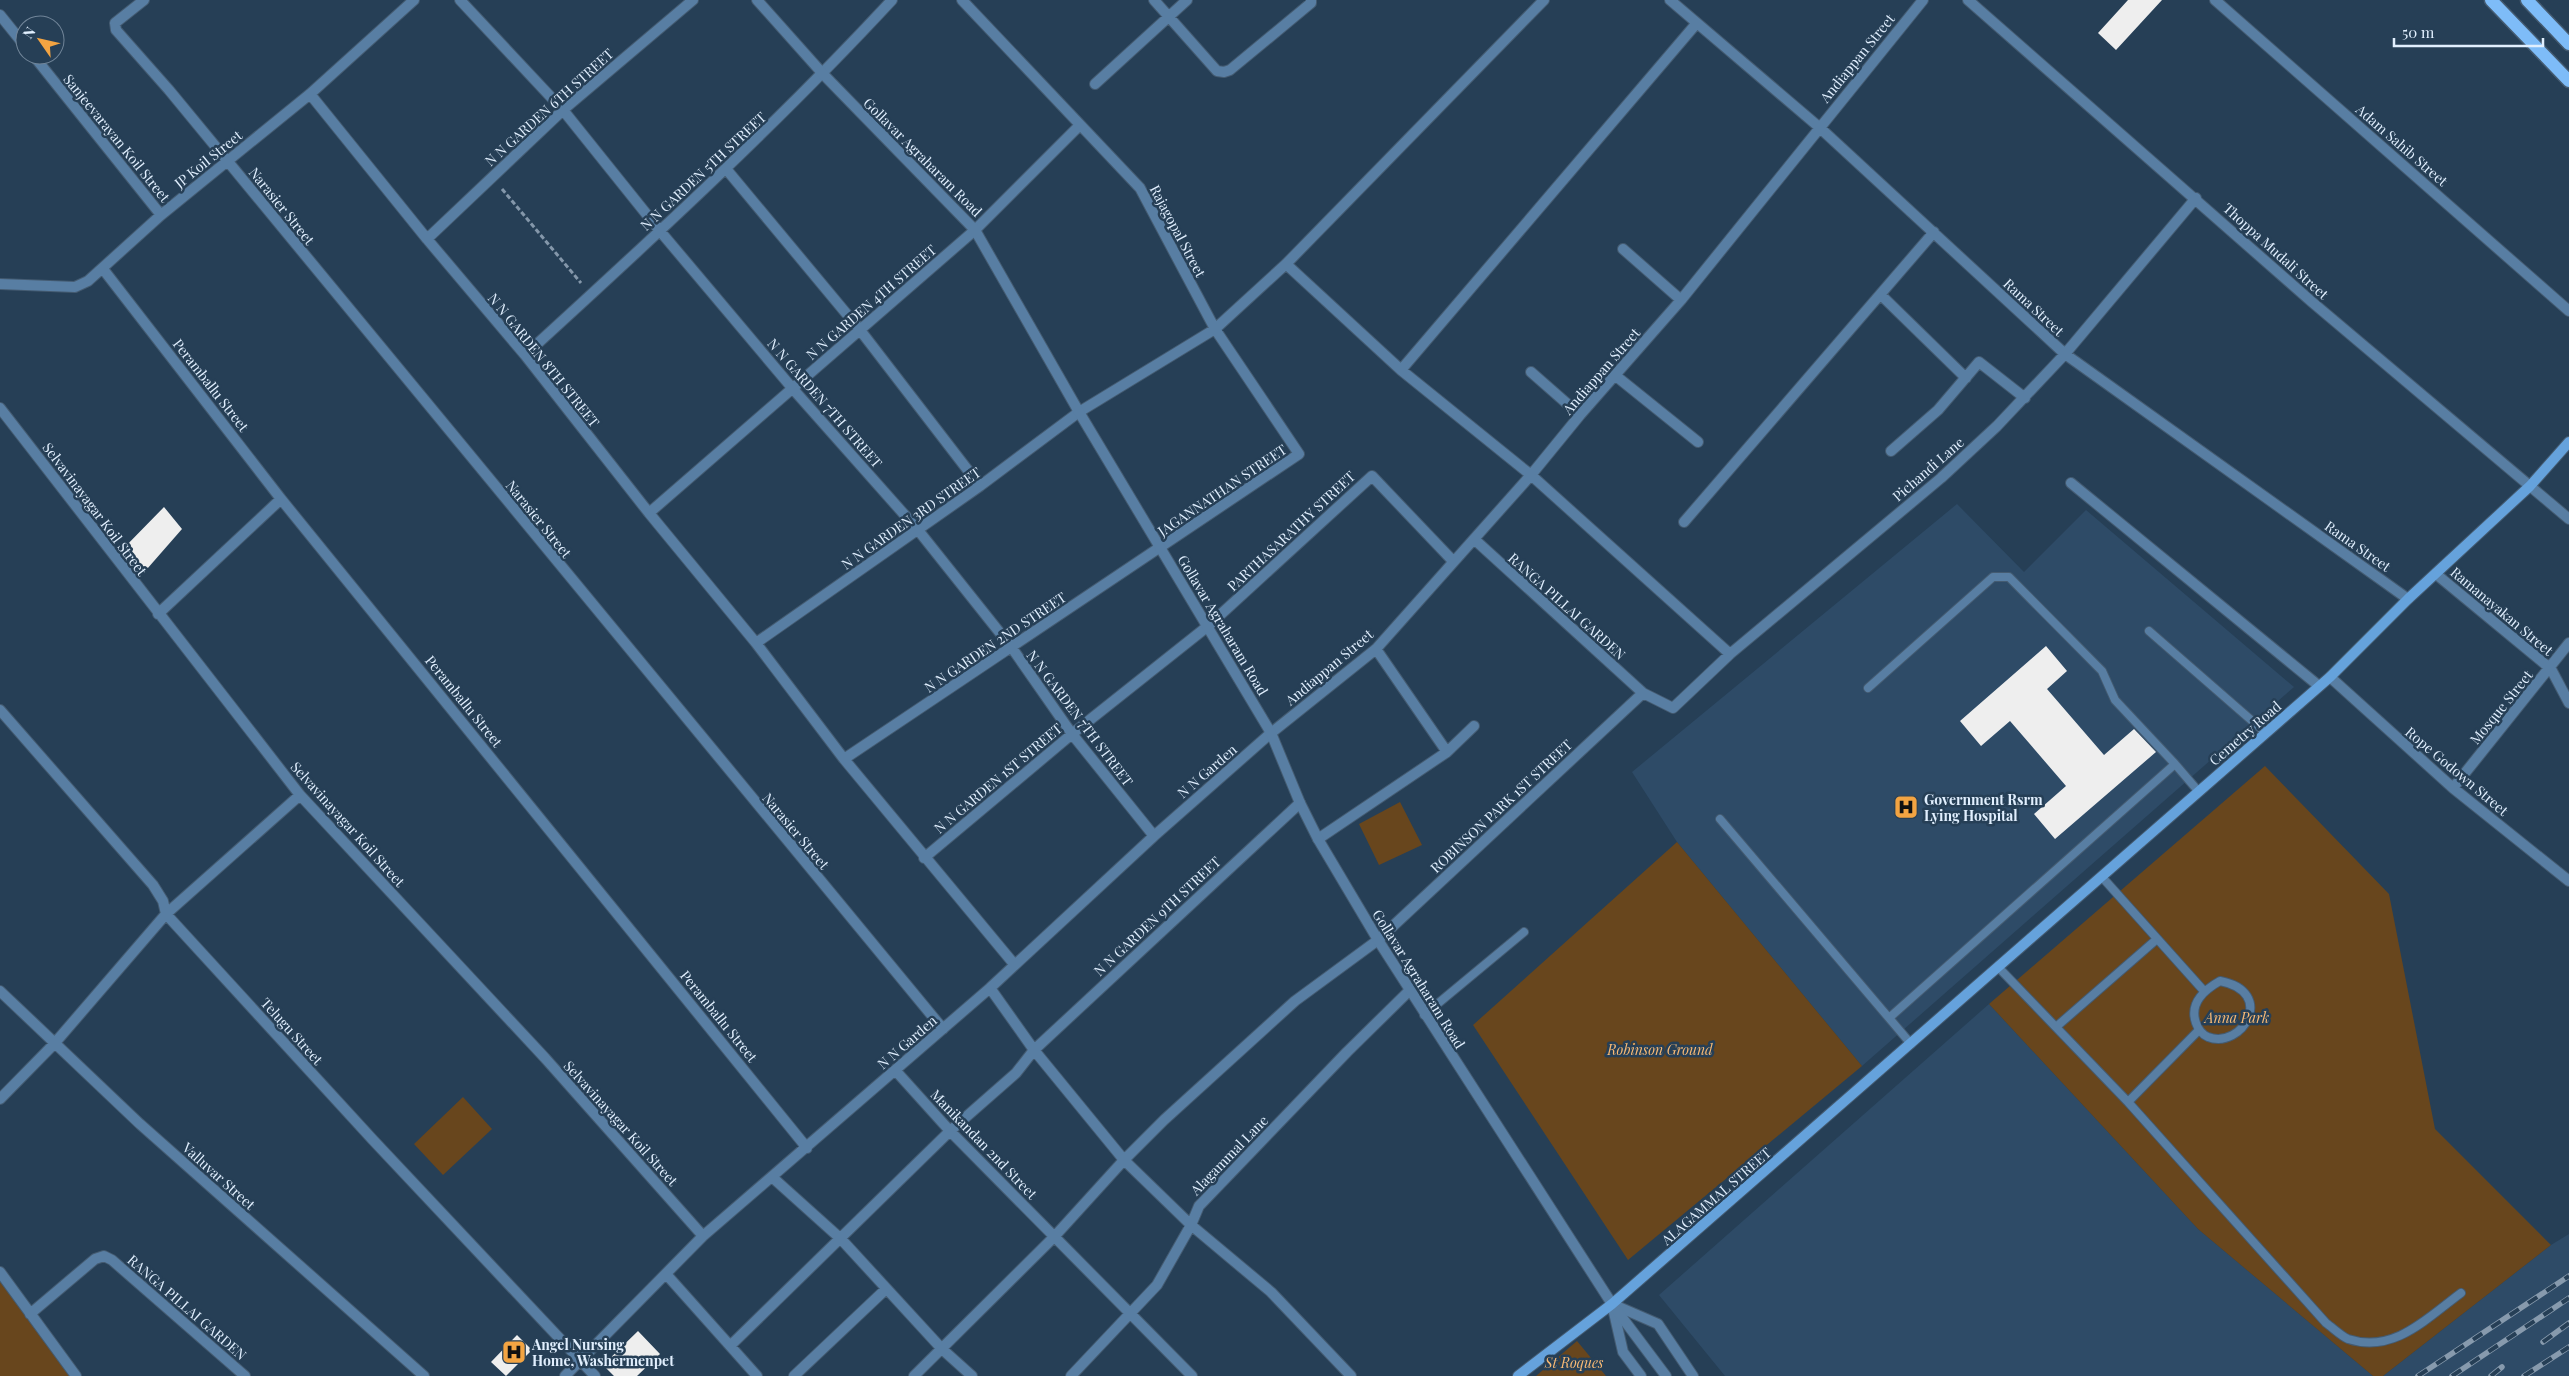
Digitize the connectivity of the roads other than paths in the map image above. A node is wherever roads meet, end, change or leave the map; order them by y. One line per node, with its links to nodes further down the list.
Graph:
1 (144, 0): 31 (street, Narasier Street)
2 (414, 0): 27 (street, JP Koil Street)
3 (460, 0): 28 (street, N N GARDEN 7TH STREET)
4 (693, 0): 28 (street, N N GARDEN 6TH STREET)
5 (757, 0): 24 (street, Gollavar Agraharam Road)
6 (892, 0): 24 (street, N N GARDEN 5TH STREET)
7 (962, 0): 29 (street, Rajagopal Street)
8 (1154, 0): 19 (street)
9 (1187, 0): 19 (street)
10 (1311, 0): 19 (street)
11 (1544, 0): 40 (street, N N GARDEN 3RD STREET)
12 (1670, 0): 20 (street, Rama Street)
13 (1923, 0): 30 (street, Andiappan Street)
14 (1968, 0): 33 (street, Thoppa Mudali Street)
15 (2215, 0): 45 (street, Adam Sahib Street)
16 (2491, 0): 25 (main road)
17 (2527, 0): 22 (main road)
18 (0, 15): 21 (street)
19 (1169, 16): 26 (street)
20 (1696, 24): 30 (street, Rama Street); 50 (street)
21 (15, 34)
22 (2569, 44)
23 (41, 65): 34 (street, Sanjeevarayan Koil Street)
24 (822, 74): 32 (street, N N GARDEN 5TH STREET); 35 (street, Gollavar Agraharam Road)
25 (2569, 81)
26 (1096, 84)
27 (310, 94): 31 (street, JP Koil Street); 38 (street, N N GARDEN 8TH STREET)
28 (563, 110): 36 (street, N N GARDEN 7TH STREET); 38 (street, N N GARDEN 6TH STREET)
29 (1080, 125): 35 (street, N N GARDEN 4TH STREET); 46 (street, Rajagopal Street)
30 (1818, 127): 37 (street, Rama Street); 44 (street, Andiappan Street)
31 (227, 161): 34 (street, JP Koil Street); 122 (street, Narasier Street)
32 (727, 170): 36 (street, N N GARDEN 5TH STREET); 47 (street)
33 (2196, 198): 48 (street, Pichandi Lane); 66 (street, Thoppa Mudali Street)
34 (162, 215): 41 (street, JP Koil Street)
35 (975, 230): 47 (street, N N GARDEN 4TH STREET); 57 (street, Gollavar Agraharam Road)
36 (660, 231): 49 (street, N N GARDEN 5TH STREET); 54 (street, N N GARDEN 7TH STREET)
37 (1934, 232): 43 (street); 48 (street, Rama Street)
38 (427, 239): 49 (street, N N GARDEN 8TH STREET)
39 (1622, 249): 44 (street)
40 (1286, 264): 46 (street, N N GARDEN 3RD STREET); 50 (street)
41 (103, 269): 42 (street, JP Koil Street); 67 (street, Peramballu Street)
42 (0, 284)
43 (1881, 295): 53 (street); 70 (street)
44 (1681, 300): 52 (street, Andiappan Street)
45 (2569, 312)
46 (1215, 329): 57 (street, N N GARDEN 3RD STREET); 62 (street, Rajagopal Street)
47 (860, 330): 54 (street, N N GARDEN 4TH STREET); 65 (street)
48 (2065, 354): 55 (street, Pichandi Lane); 76 (street, Rama Street)
49 (525, 355): 68 (street, N N GARDEN 8TH STREET)
50 (1401, 370): 63 (street)
51 (1531, 372): 58 (street)
52 (1616, 376): 58 (street, Andiappan Street); 59 (street)
53 (1966, 378): 55 (street); 61 (street)
54 (793, 389): 68 (street, N N GARDEN 4TH STREET); 71 (street, N N GARDEN 7TH STREET)
55 (2025, 398): 84 (street, Pichandi Lane)
56 (0, 408): 77 (street, Selvavinayagar Koil Street)
57 (1079, 412): 65 (street, N N GARDEN 3RD STREET); 73 (street, Gollavar Agraharam Road)
58 (1580, 416): 63 (street, Andiappan Street)
59 (1698, 442)
60 (2569, 442): 66 (main road, Cemetry Road)
61 (1891, 451)
62 (1299, 454): 73 (street, JAGANNATHAN STREET)
63 (1531, 475): 72 (street, Andiappan Street); 84 (street)
64 (2071, 483): 87 (street)
65 (980, 486): 71 (street, N N GARDEN 3RD STREET)
66 (2530, 486): 69 (street, Thoppa Mudali Street); 75 (main road, Cemetry Road)
67 (281, 499): 77 (street); 132 (street, Peramballu Street)
68 (649, 513): 80 (street, N N GARDEN 8TH STREET)
69 (2569, 519)
70 (1684, 522)
71 (918, 530): 80 (street, N N GARDEN 3RD STREET); 82 (street, N N GARDEN 7TH STREET)
72 (1474, 539): 74 (street, Andiappan Street); 89 (street, RANGA PILLAI GARDEN)
73 (1162, 548): 78 (street, Gollavar Agraharam Road); 82 (street, N N GARDEN 2ND STREET)
74 (1453, 561): 78 (street, PARTHASARATHY STREET); 83 (street, Andiappan Street)
75 (2436, 574): 76 (main road, Cemetry Road); 85 (street, Ramanayakan Street)
76 (2408, 599): 86 (main road, Cemetry Road)
77 (158, 614): 101 (street, Selvavinayagar Koil Street)
78 (1208, 626): 93 (street, Gollavar Agraharam Road); 95 (street, N N GARDEN 1ST STREET)
79 (2149, 631): 94 (lane)
80 (756, 643): 97 (street, N N GARDEN 8TH STREET)
81 (2569, 643): 85 (street, Mosque Street)
82 (1012, 648): 95 (street, N N GARDEN 7TH STREET); 97 (street, N N GARDEN 2ND STREET)
83 (1376, 649): 93 (street, Andiappan Street); 96 (street)
84 (1730, 654): 89 (street, Pichandi Lane)
85 (2551, 669): 90 (street); 99 (street, Mosque Street)
86 (2330, 677): 87 (main road, Cemetry Road); 99 (street, Rope Godown Street)
87 (2319, 686): 94 (main road, Cemetry Road)
88 (1868, 688): 98 (lane)
89 (1642, 693): 112 (street, ROBINSON PARK 1ST STREET)
90 (2569, 703)
91 (0, 710): 109 (street, Telugu Street)
92 (1474, 726): 96 (street)
93 (1271, 733): 102 (street, Gollavar Agraharam Road); 104 (street, N N Garden)
94 (2266, 733): 100 (main road, Cemetry Road)
95 (1072, 734): 104 (street, N N GARDEN 7TH STREET); 106 (street, N N GARDEN 1ST STREET)
96 (1447, 752): 105 (street)
97 (844, 759): 106 (street, N N GARDEN 8TH STREET)
98 (2175, 764): 100 (lane); 120 (lane)
99 (2453, 788): 108 (street, Rope Godown Street)
100 (2199, 792): 107 (main road, Cemetry Road)
101 (300, 795): 109 (street); 136 (street, Selvavinayagar Koil Street)
102 (1300, 803): 105 (street, Gollavar Agraharam Road); 127 (street, N N GARDEN 9TH STREET)
103 (1720, 819): 120 (lane)
104 (1154, 836): 113 (street, N N Garden)
105 (1318, 839): 112 (street, Gollavar Agraharam Road)
106 (924, 858): 113 (street, N N GARDEN 8TH STREET)
107 (2102, 877): 111 (lane); 114 (main road, Cemetry Road)
108 (2569, 881)
109 (166, 914): 125 (street); 148 (street, Telugu Street)
110 (1524, 932): 119 (lane)
111 (2158, 939): 118 (lane); 121 (lane)
112 (1378, 940): 117 (street, Gollavar Agraharam Road); 133 (street, ROBINSON PARK 1ST STREET)
113 (1014, 964): 115 (street, N N Garden)
114 (1999, 968): 121 (lane); 124 (main road, Cemetry Road)
115 (990, 988): 122 (street, N N Garden); 127 (street)
116 (0, 991): 125 (street, Valluvar Street)
117 (1409, 991): 119 (street, Gollavar Agraharam Road); 135 (street, Alagammal Lane)
118 (2204, 991): 123 (lane); 123 (lane)
119 (1424, 1015): 143 (street, Gollavar Agraharam Road)
120 (1889, 1018): 126 (lane)
121 (2056, 1027): 130 (lane)
122 (942, 1028): 128 (street, N N Garden)
123 (2199, 1030): 130 (lane)
124 (1926, 1031): 126 (main road, ALAGAMMAL STREET)
125 (54, 1044): 129 (street); 151 (street, Valluvar Street)
126 (1911, 1044): 143 (main road, ALAGAMMAL STREET)
127 (1034, 1050): 131 (street, N N GARDEN 9TH STREET); 133 (street)
128 (895, 1070): 131 (street, Manikandan 2nd Street); 132 (street, N N Garden)
129 (0, 1099)
130 (2128, 1102): 142 (lane)
131 (950, 1131): 137 (street, Manikandan 2nd Street); 138 (street, N N GARDEN 9TH STREET)
132 (807, 1148): 134 (street, N N Garden)
133 (1124, 1160): 135 (street); 137 (street, ROBINSON PARK 1ST STREET)
134 (772, 1177): 136 (street, N N Garden); 138 (street)
135 (1192, 1225): 144 (street, Alagammal Lane); 160 (street)
136 (702, 1236): 140 (street, N N Garden)
137 (1054, 1237): 144 (street, Manikandan 2nd Street); 147 (street, ROBINSON PARK 1ST STREET)
138 (841, 1240): 141 (street); 146 (street, N N GARDEN 9TH STREET)
139 (0, 1272): 145 (street)
140 (666, 1274): 146 (street); 148 (street, N N Garden)
141 (886, 1289): 147 (street); 155 (street)
142 (2461, 1293)
143 (1612, 1304): 161 (main road, ALAGAMMAL STREET); 162 (street); 163 (street, Gollavar Agraharam Road); 164 (street)
144 (1131, 1313): 158 (street, Alagammal Lane); 159 (street, Manikandan 2nd Street)
145 (30, 1314): 149 (street); 150 (street, RANGA PILLAI GARDEN)
146 (731, 1345): 154 (street)
147 (942, 1349): 156 (street, ROBINSON PARK 1ST STREET); 157 (street)
148 (580, 1360): 152 (street, N N Garden); 153 (street, Telugu Street)
149 (76, 1376)
150 (245, 1376)
151 (424, 1376)
152 (565, 1376)
153 (595, 1376)
154 (757, 1376)
155 (794, 1376)
156 (914, 1376)
157 (972, 1376)
158 (1071, 1376)
159 (1192, 1376)
160 (1351, 1376)
161 (1518, 1376)
162 (1641, 1376)
163 (1666, 1376)
164 (1692, 1376)

